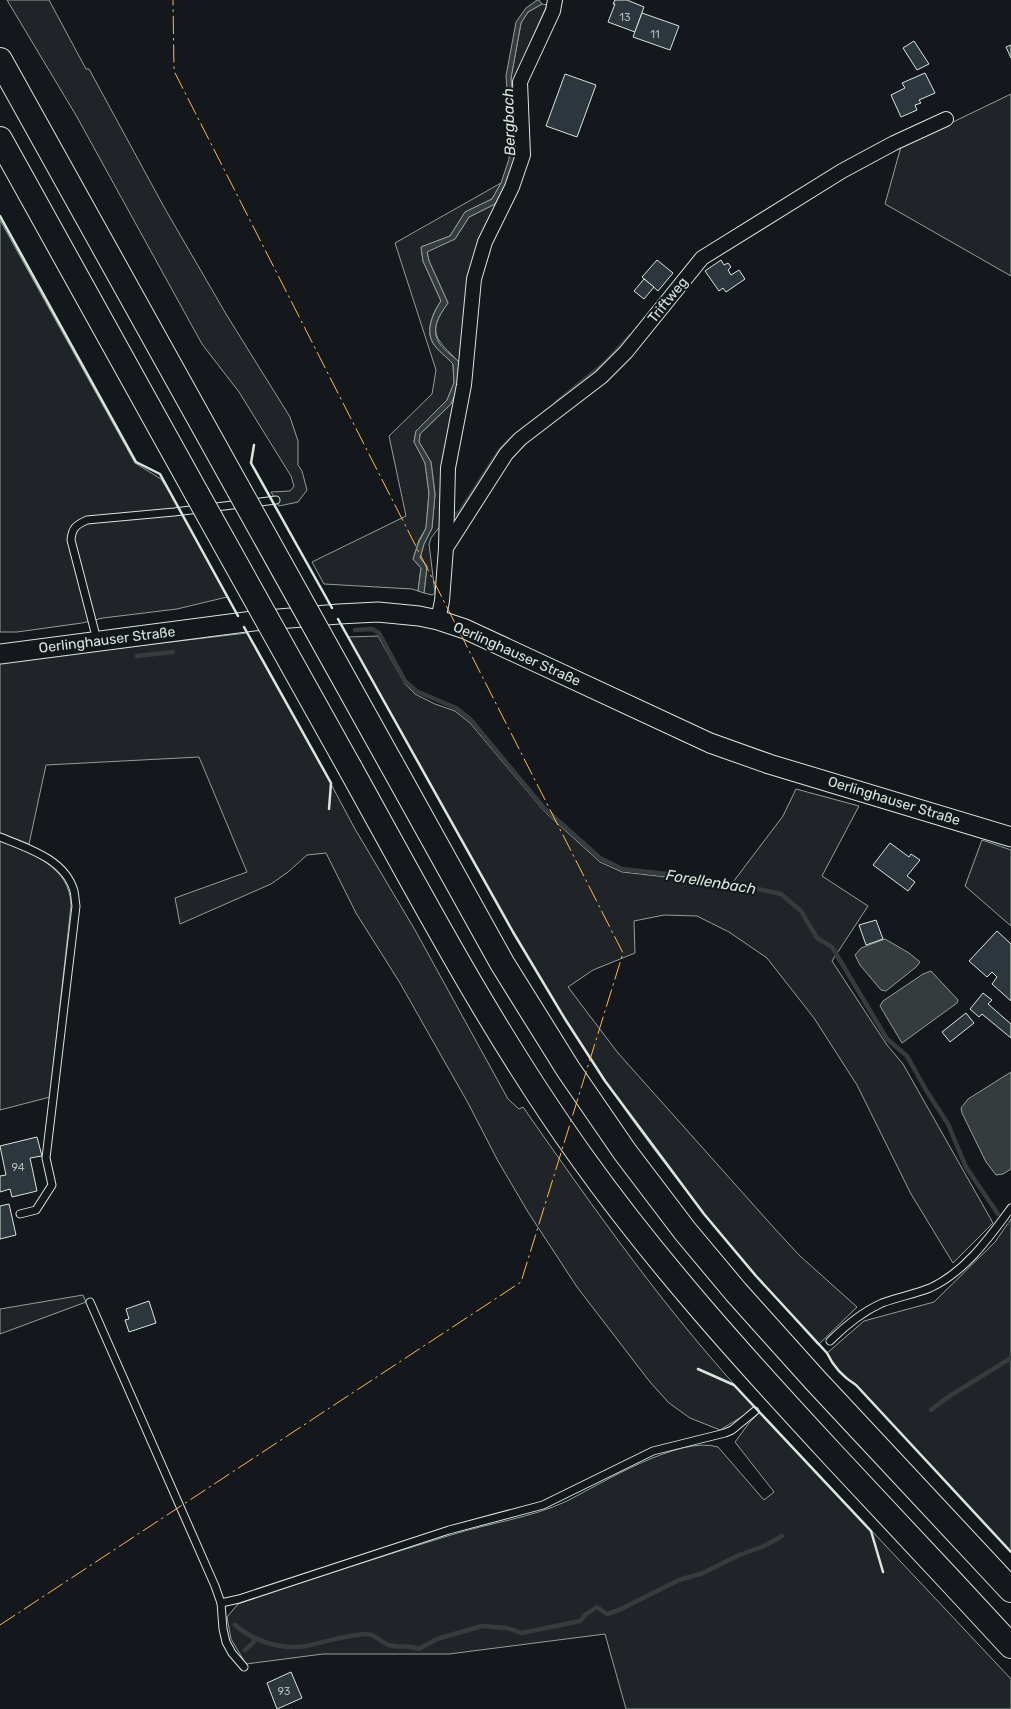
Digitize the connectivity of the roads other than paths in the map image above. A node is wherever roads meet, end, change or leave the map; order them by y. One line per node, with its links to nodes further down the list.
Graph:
1 (555, 0): 6 (street, Triftweg)
2 (0, 60): 17 (highway, bridge)
3 (946, 119): 6 (street, Triftweg)
4 (0, 138): 19 (highway, bridge)
5 (276, 500): 8 (lane)
6 (446, 548): 7 (street, Triftweg)
7 (438, 620): 8 (main road, Oerlinghauser Straße); 10 (main road, Oerlinghauser Straße)
8 (98, 641): 9 (main road, Oerlinghauser Straße)
9 (0, 654)
10 (1011, 837)
11 (0, 838): 13 (lane)
12 (1011, 1208): 15 (lane)
13 (20, 1214)
14 (90, 1302): 18 (lane)
15 (830, 1341)
16 (755, 1411): 18 (lane)
17 (1011, 1590)
18 (221, 1603): 20 (lane)
19 (1011, 1646)
20 (244, 1667)

